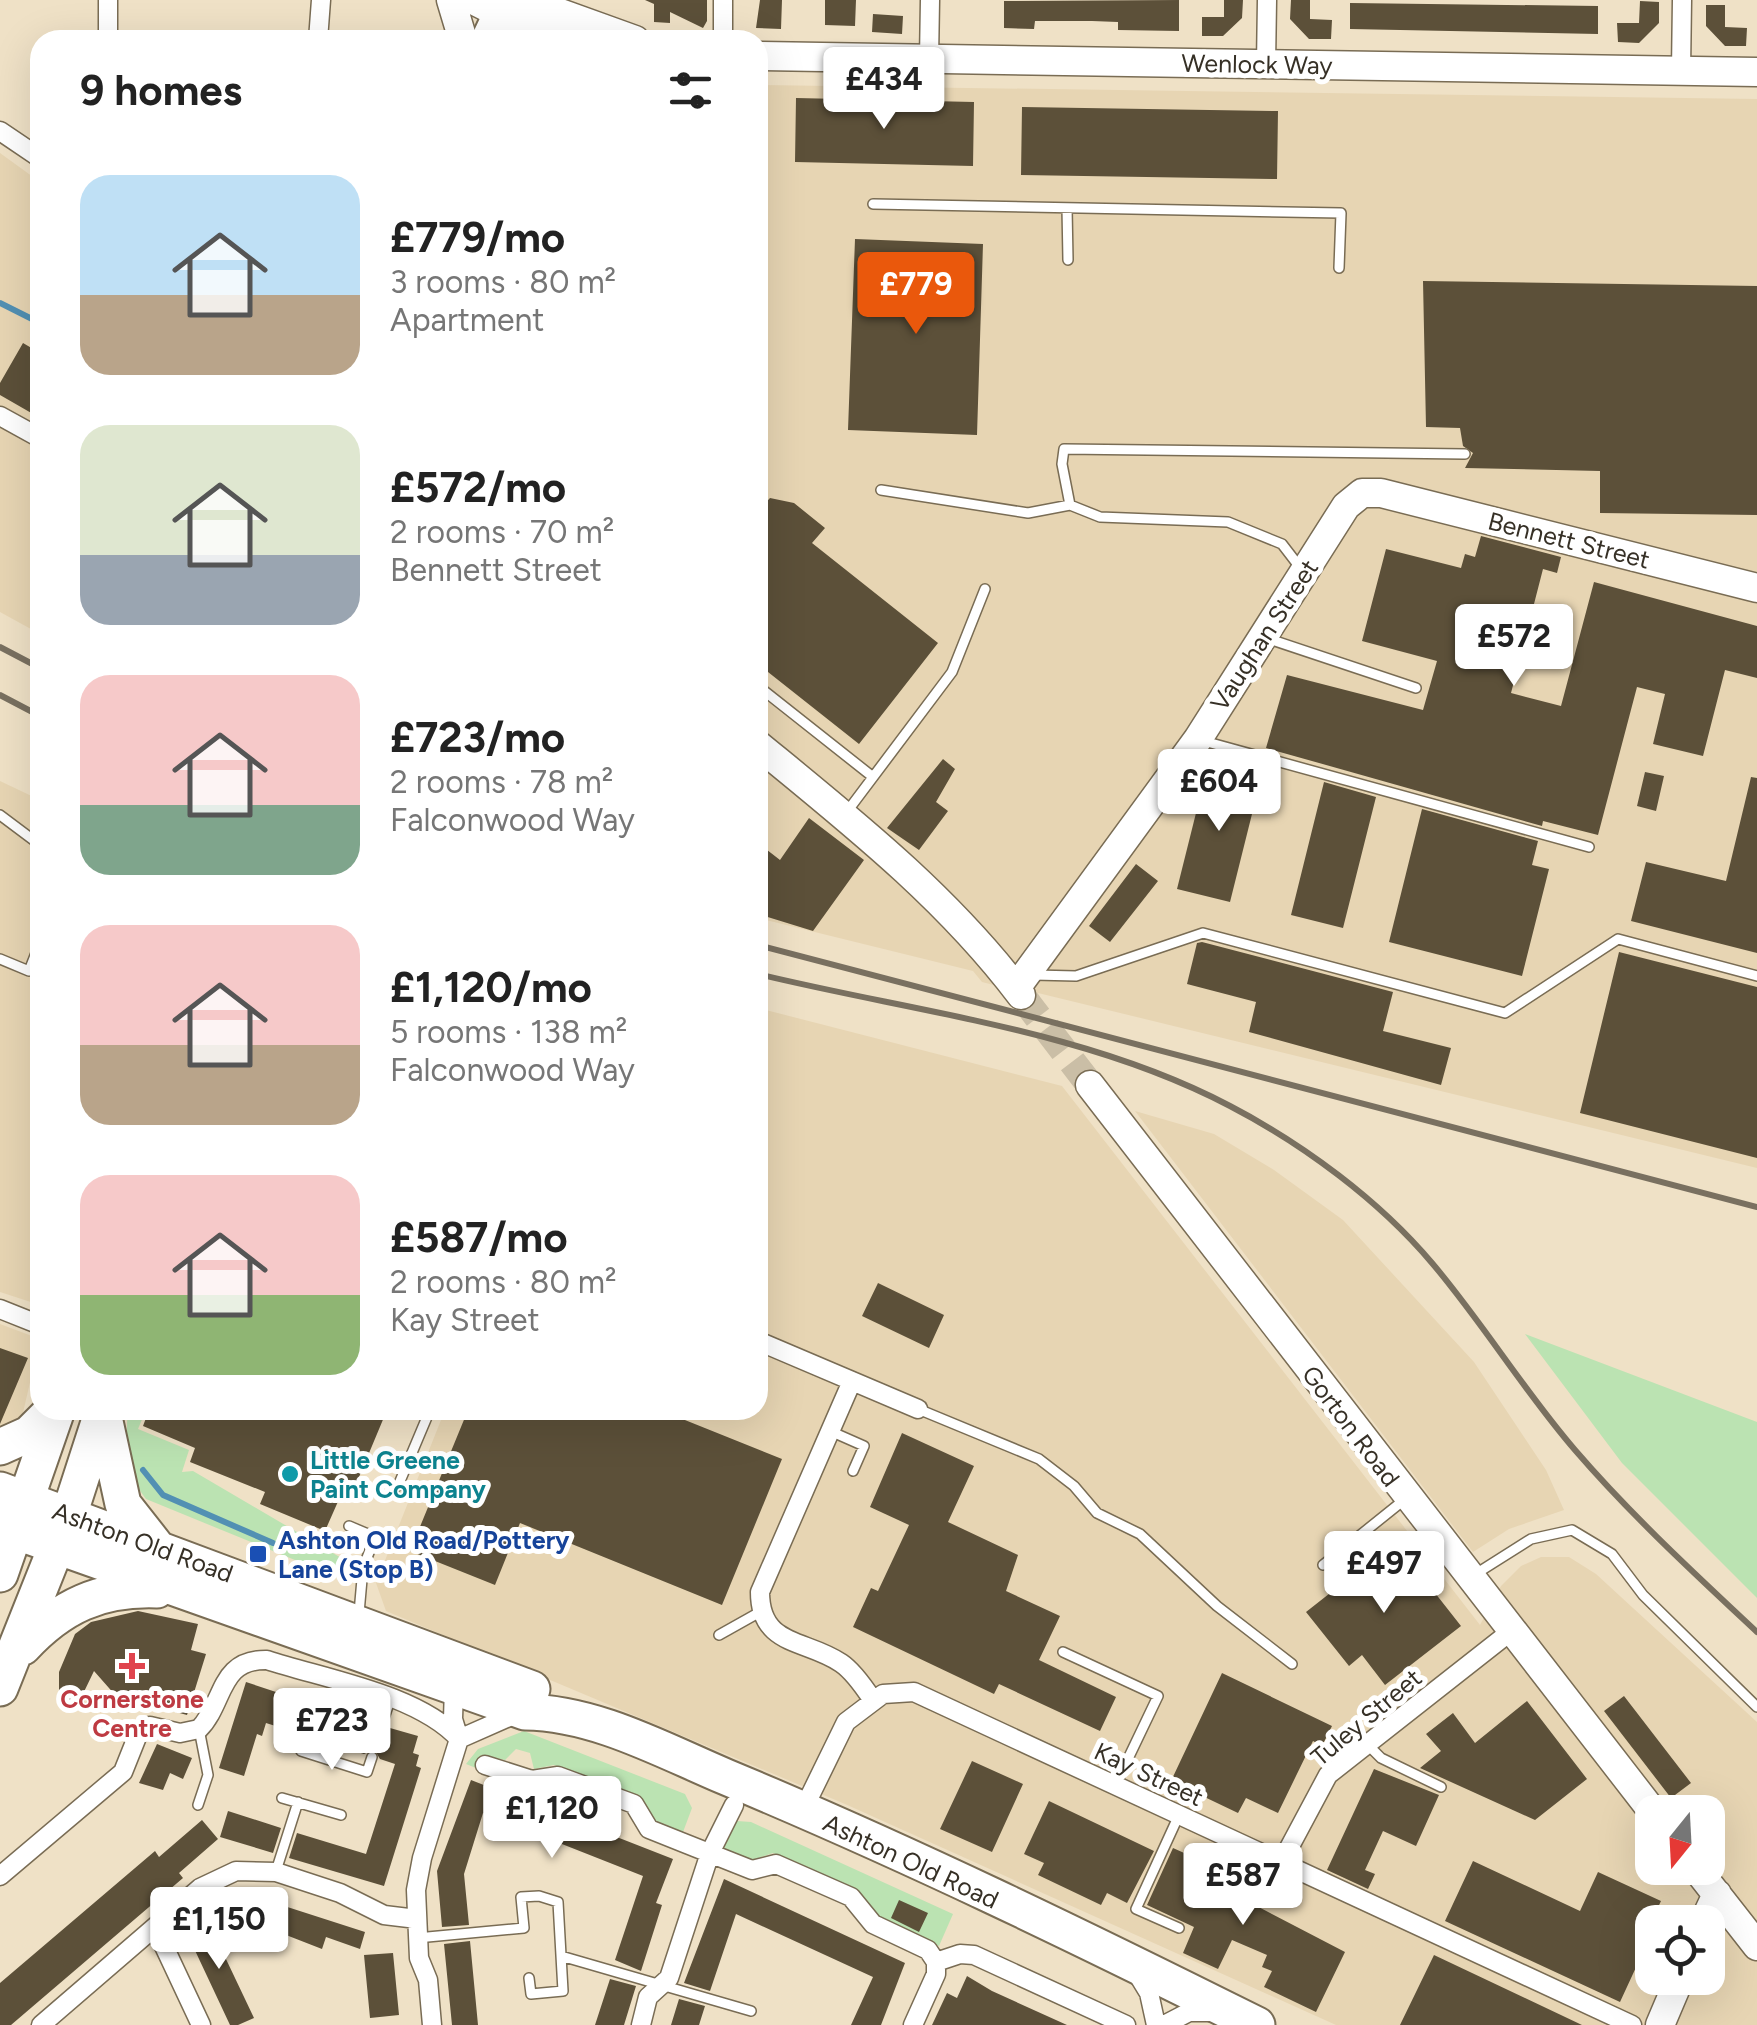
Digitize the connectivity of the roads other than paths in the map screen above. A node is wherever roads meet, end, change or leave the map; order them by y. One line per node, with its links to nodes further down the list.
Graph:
1 (108, 0): 11 (street)
2 (321, 0): 12 (street)
3 (451, 0): 13 (street)
4 (587, 0): 10 (street)
5 (723, 0): 15 (street)
6 (930, 0): 17 (street)
7 (1267, 0): 18 (street)
8 (1682, 0): 19 (street)
9 (514, 14): 10 (street); 14 (street)
10 (604, 29)
11 (108, 30)
12 (319, 30)
13 (459, 30)
14 (548, 30)
15 (723, 30)
16 (768, 56): 17 (street, Wenlock Way)
17 (929, 59): 18 (street, Wenlock Way)
18 (1266, 64): 19 (street, Wenlock Way)
19 (1681, 70): 20 (street, Wenlock Way)
20 (1757, 72)
21 (0, 130): 22 (street)
22 (30, 151)
23 (873, 204): 24 (lane)
24 (1067, 208): 25 (lane); 26 (lane)
25 (1068, 260)
26 (1339, 268)
27 (0, 416): 28 (street)
28 (30, 432)
29 (1465, 454): 32 (lane)
30 (881, 490): 32 (lane)
31 (1380, 492): 33 (street, Vaughan Street); 35 (street, Bennett Street)
32 (1070, 505): 33 (lane)
33 (1304, 572): 36 (street, Vaughan Street)
34 (985, 588): 41 (lane)
35 (1757, 588)
36 (1263, 636): 37 (lane); 39 (street, Vaughan Street)
37 (1416, 688)
38 (768, 694): 41 (lane)
39 (1198, 739): 45 (lane); 49 (street, Vaughan Street)
40 (768, 753): 43 (street)
41 (873, 777): 43 (lane)
42 (0, 815): 44 (lane)
43 (844, 815): 49 (street)
44 (30, 838)
45 (1588, 847)
46 (0, 959): 47 (lane)
47 (30, 968)
48 (1757, 976): 49 (lane)
49 (1021, 986)
50 (1090, 1085): 66 (street, Gorton Road)
51 (0, 1309): 52 (street)
52 (30, 1321)
53 (768, 1345): 54 (street)
54 (852, 1381): 55 (street); 62 (street)
55 (918, 1408): 80 (lane)
56 (45, 1420): 63 (highway)
57 (54, 1420): 67 (highway)
58 (77, 1420): 67 (highway)
59 (97, 1420): 67 (highway)
60 (104, 1420): 69 (highway)
61 (426, 1420): 65 (lane)
62 (830, 1432): 64 (lane); 74 (street)
63 (0, 1447)
64 (853, 1471)
65 (398, 1486)
66 (1406, 1498): 70 (lane); 72 (street, Gorton Road)
67 (32, 1520): 69 (highway, Ashton Old Road); 71 (highway); 73 (highway, Ashton Old Road); 78 (highway)
68 (348, 1526): 75 (lane)
69 (156, 1546): 75 (highway, Ashton Old Road)
70 (1323, 1565)
71 (0, 1574)
72 (1468, 1578): 76 (street, Gorton Road); 85 (lane)
73 (188, 1593): 78 (highway); 81 (highway, Ashton Old Road)
74 (760, 1612): 77 (lane); 83 (street)
75 (356, 1621): 86 (highway, Ashton Old Road)
76 (1510, 1632): 90 (street, Tuley Street); 96 (street, Gorton Road)
77 (719, 1634)
78 (8, 1642): 82 (highway)
79 (1063, 1652): 94 (lane)
80 (1292, 1664)
81 (454, 1687): 86 (highway, Ashton Old Road); 89 (street)
82 (0, 1688)
83 (872, 1699): 94 (street, Kay Street); 101 (street)
84 (390, 1700): 87 (lane); 88 (street); 89 (street)
85 (1757, 1707)
86 (542, 1712): 89 (street); 101 (highway, Ashton Old Road)
87 (381, 1727)
88 (199, 1729): 99 (lane); 107 (street)
89 (459, 1739): 113 (street)
90 (1368, 1745): 95 (lane); 105 (street, Tuley Street)
91 (302, 1751): 92 (lane)
92 (372, 1756)
93 (485, 1765): 104 (street)
94 (1115, 1786): 103 (street, Kay Street)
95 (1441, 1787)
96 (1639, 1795)
97 (282, 1798): 98 (lane)
98 (298, 1802): 102 (lane); 106 (lane)
99 (198, 1805)
100 (734, 1806): 104 (street)
101 (803, 1810): 117 (highway, Ashton Old Road)
102 (341, 1815)
103 (1179, 1815): 105 (street, Kay Street); 112 (lane)
104 (710, 1854): 116 (street); 119 (street)
105 (1281, 1862): 131 (street, Kay Street)
106 (276, 1872): 111 (street); 113 (street)
107 (0, 1876)
108 (1710, 1885): 109 (street)
109 (1717, 1894): 110 (street); 114 (street)
110 (1712, 1905)
111 (155, 1926): 123 (street); 124 (street)
112 (1179, 1928)
113 (417, 1929): 115 (lane); 125 (street)
114 (1757, 1946)
115 (561, 1956): 118 (lane); 119 (lane)
116 (936, 1962): 127 (street); 128 (street)
117 (1133, 1966): 122 (highway, Ashton Old Road); 129 (street)
118 (529, 1978)
119 (659, 1986): 121 (lane); 126 (street)
120 (1673, 1995): 132 (street)
121 (751, 2012)
122 (1243, 2018): 130 (street)
123 (41, 2025)
124 (201, 2025)
125 (432, 2025)
126 (641, 2025)
127 (912, 2025)
128 (1126, 2025)
129 (1156, 2025)
130 (1164, 2025)
131 (1632, 2025)
132 (1660, 2025)

